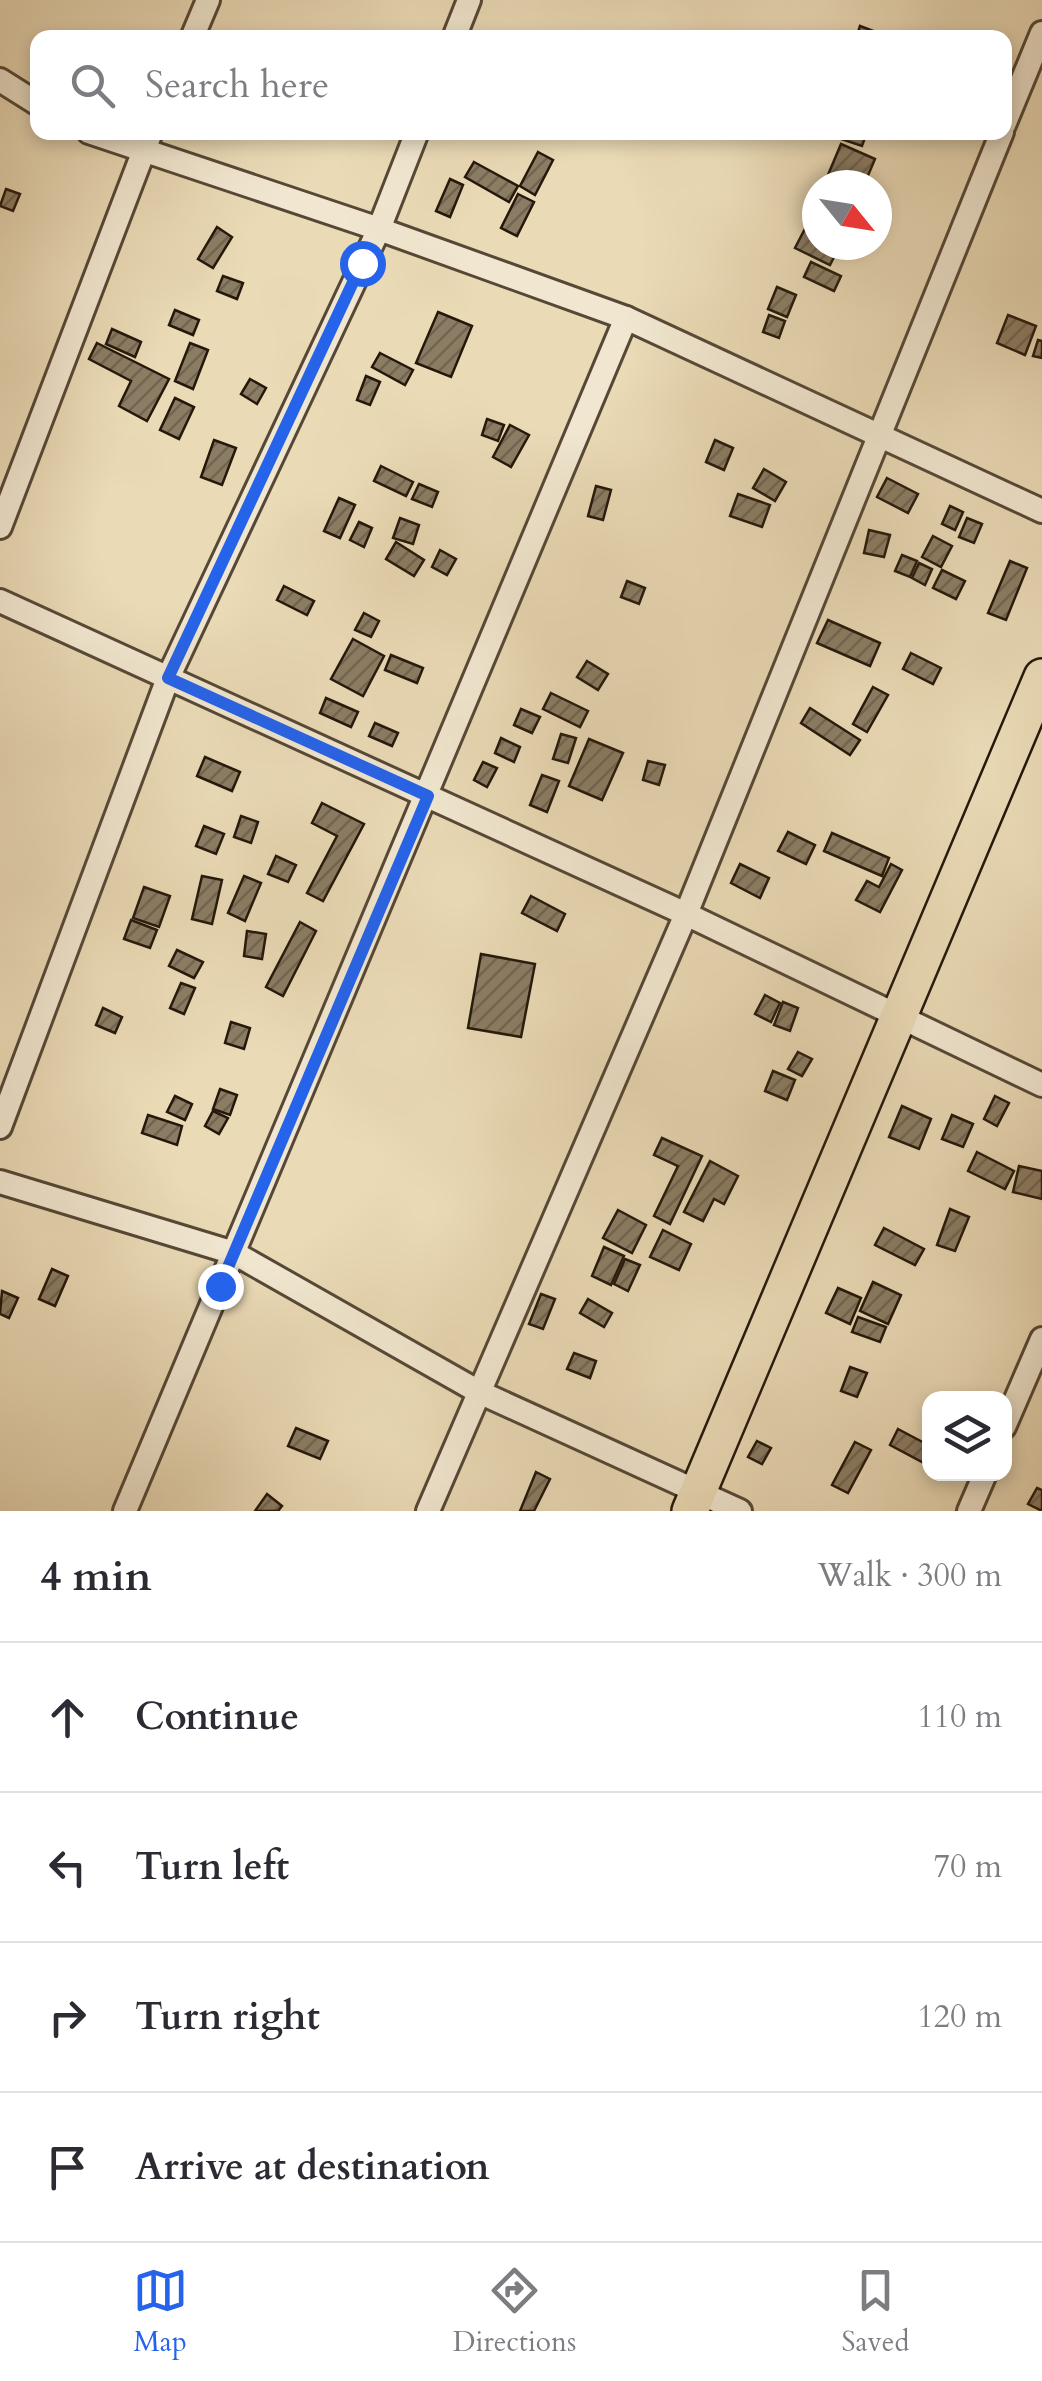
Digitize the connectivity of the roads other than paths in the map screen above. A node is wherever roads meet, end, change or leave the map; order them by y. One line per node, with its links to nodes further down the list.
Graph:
1 (208, 0): 3 (street)
2 (469, 0): 4 (street)
3 (195, 30)
4 (457, 30)
5 (1042, 32): 8 (street)
6 (0, 80): 7 (street)
7 (30, 99)
8 (1012, 106)
9 (414, 140): 12 (street)
10 (999, 140): 14 (street)
11 (147, 141): 12 (street); 16 (street)
12 (379, 229): 13 (street); 19 (street)
13 (626, 318): 14 (street); 20 (street)
14 (878, 438): 15 (street); 21 (street)
15 (1042, 511)
16 (0, 527)
17 (0, 601): 19 (street)
18 (1042, 677): 22 (main road)
19 (168, 678): 20 (street); 24 (street)
20 (428, 796): 21 (street); 26 (street)
21 (686, 914): 22 (street); 28 (street)
22 (901, 1018): 23 (street); 31 (main road)
23 (1042, 1085)
24 (0, 1127)
25 (0, 1182): 26 (street)
26 (234, 1253): 28 (street); 32 (street)
27 (1042, 1339): 29 (street)
28 (480, 1392): 31 (street); 33 (street)
29 (1012, 1408)
30 (982, 1481): 35 (street)
31 (694, 1502): 34 (street)
32 (124, 1511)
33 (428, 1511)
34 (740, 1511)
35 (969, 1511)

